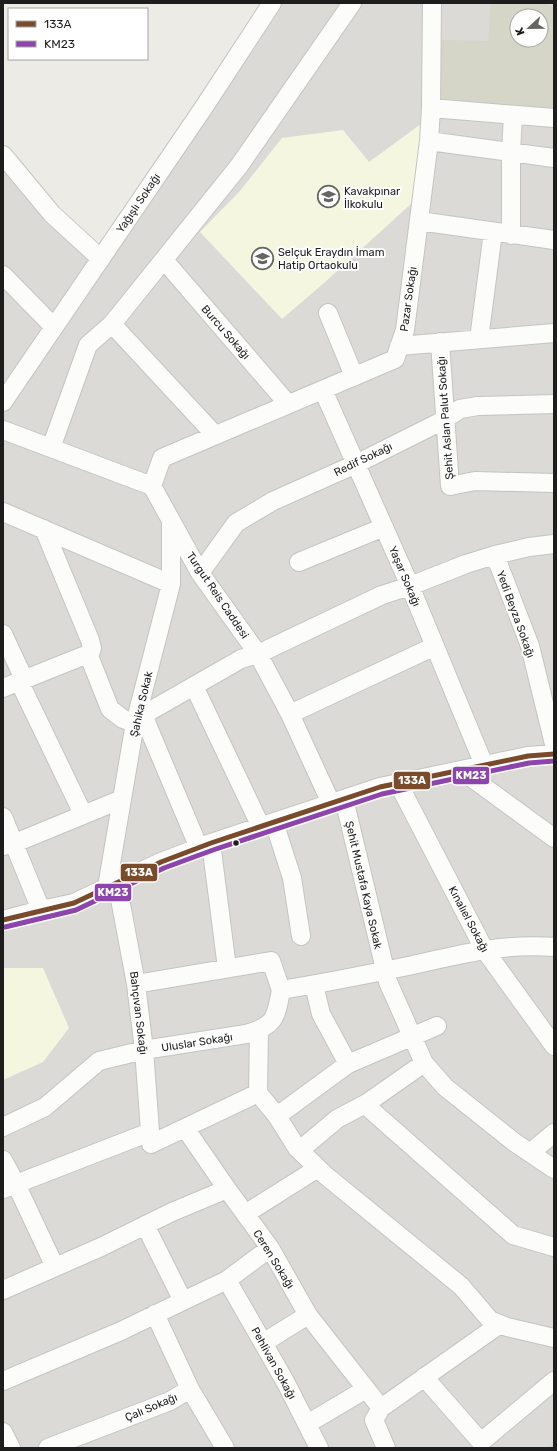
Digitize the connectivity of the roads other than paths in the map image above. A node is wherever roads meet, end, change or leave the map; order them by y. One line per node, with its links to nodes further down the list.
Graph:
1 (272, 3): 15 (street, Yağışlı Sokağı)
2 (352, 3): 16 (street)
3 (432, 3): 4 (street, Pazar Sokağı)
4 (431, 108): 5 (street); 7 (street, Pazar Sokağı)
5 (513, 115): 6 (street); 8 (street)
6 (554, 118)
7 (429, 141): 8 (street); 11 (street, Pazar Sokağı)
8 (511, 152): 10 (street); 13 (street)
9 (3, 155): 15 (street)
10 (554, 158)
11 (419, 221): 12 (street); 24 (street, Pazar Sokağı)
12 (493, 232): 13 (street); 22 (street)
13 (511, 235): 14 (street)
14 (554, 240)
15 (101, 259): 20 (street, Yağışlı Sokağı)
16 (164, 260): 19 (street); 28 (street, Burcu Sokağı)
17 (3, 275): 20 (street)
18 (328, 313): 25 (street)
19 (112, 324): 32 (street); 33 (street)
20 (54, 327): 27 (street, Yağışlı Sokağı)
21 (554, 333): 22 (street)
22 (479, 339): 23 (street)
23 (440, 342): 24 (street); 30 (street, Şehit Aslan Palut Sokağı)
24 (400, 346): 25 (street, Pazar Sokağı)
25 (354, 376): 26 (street, Pazar Sokağı)
26 (323, 390): 28 (street, Pazar Sokağı); 34 (street, Yaşar Sokağı)
27 (3, 402)
28 (288, 404): 32 (street, Pazar Sokağı)
29 (554, 404): 30 (street, Redif Sokağı)
30 (444, 420): 34 (street, Redif Sokağı); 35 (street, Şehit Aslan Palut Sokağı)
31 (3, 430): 33 (street)
32 (215, 435): 36 (street, Pazar Sokağı)
33 (51, 448): 36 (street)
34 (356, 464): 39 (street, Yaşar Sokağı); 44 (street, Redif Sokağı)
35 (554, 483)
36 (152, 486): 38 (street, Turgut Reis Caddesi)
37 (3, 512): 40 (street)
38 (171, 521): 44 (street, Turgut Reis Caddesi); 45 (street, Şahika Sokak)
39 (384, 527): 43 (street); 46 (street, Yaşar Sokağı)
40 (44, 530): 45 (street); 50 (street)
41 (554, 544): 42 (street)
42 (495, 555): 46 (street); 55 (street, Yedi Beyza Sokağı)
43 (299, 562)
44 (200, 573): 49 (street, Turgut Reis Caddesi)
45 (171, 584): 54 (street, Şahika Sokak)
46 (410, 586): 48 (street, Yaşar Sokağı); 49 (street)
47 (3, 634): 51 (street)
48 (435, 646): 53 (street); 57 (street, Yaşar Sokağı)
49 (258, 654): 52 (street); 53 (street, Turgut Reis Caddesi)
50 (89, 656): 51 (street); 54 (street)
51 (15, 683): 62 (street)
52 (194, 686): 54 (street); 64 (street)
53 (290, 714): 61 (street, Turgut Reis Caddesi)
54 (139, 719): 60 (street, Şahika Sokak); 67 (street)
55 (554, 744)
56 (554, 754): 57 (street)
57 (484, 765): 58 (street)
58 (461, 770): 59 (street); 65 (street)
59 (398, 783): 61 (street); 73 (street, Kınalıel Sokağı)
60 (122, 799): 62 (street); 68 (street, Şahika Sokak)
61 (337, 801): 64 (street); 75 (street, Şehit Mustafa Kaya Sokak)
62 (83, 814): 66 (street)
63 (3, 817): 66 (street)
64 (267, 824): 67 (street); 71 (street)
65 (554, 838)
66 (9, 844): 69 (street)
67 (205, 846): 68 (street); 74 (street)
68 (112, 885): 69 (street); 76 (street, Bahçıvan Sokağı)
69 (41, 910): 70 (street)
70 (3, 920)
71 (301, 936)
72 (554, 947): 73 (street)
73 (484, 949): 75 (street); 82 (street, Kınalıel Sokağı)
74 (227, 968): 76 (street); 78 (street)
75 (385, 971): 77 (street); 81 (street, Şehit Mustafa Kaya Sokak)
76 (136, 984): 83 (street, Bahçıvan Sokağı)
77 (314, 985): 78 (street); 85 (street)
78 (281, 990): 80 (street, Uluslar Sokağı)
79 (437, 1026): 81 (street)
80 (259, 1031): 83 (street, Uluslar Sokağı); 86 (street)
81 (412, 1036): 84 (street, Şehit Mustafa Kaya Sokak); 85 (street)
82 (554, 1046)
83 (144, 1050): 89 (street, Uluslar Sokağı); 92 (street, Bahçıvan Sokağı)
84 (424, 1063): 87 (street); 94 (street, Şehit Mustafa Kaya Sokak)
85 (348, 1064): 88 (street)
86 (258, 1094): 88 (street); 90 (street)
87 (367, 1103): 93 (street); 102 (street)
88 (277, 1116): 93 (street)
89 (3, 1127)
90 (185, 1128): 92 (street); 99 (street, Ceren Sokağı)
91 (554, 1133): 94 (street)
92 (150, 1138): 98 (street)
93 (300, 1150): 96 (street)
94 (530, 1153): 97 (street, Şehit Mustafa Kaya Sokak)
95 (3, 1160): 98 (street)
96 (318, 1168): 100 (street); 110 (street)
97 (554, 1168)
98 (9, 1187): 104 (street)
99 (227, 1189): 100 (street, Ceren Sokağı); 101 (street)
100 (245, 1214): 103 (street, Ceren Sokağı)
101 (145, 1226): 104 (street); 107 (street)
102 (554, 1247)
103 (270, 1248): 105 (street); 109 (street, Ceren Sokağı)
104 (55, 1267): 106 (street)
105 (227, 1280): 107 (street); 112 (street, Pehlivan Sokağı)
106 (3, 1290)
107 (183, 1301): 108 (street)
108 (155, 1314): 114 (street); 116 (street)
109 (308, 1315): 112 (street); 117 (street, Ceren Sokağı)
110 (500, 1324): 111 (street); 113 (street)
111 (554, 1338)
112 (263, 1343): 119 (street, Pehlivan Sokağı)
113 (424, 1377): 118 (street); 121 (street)
114 (3, 1381)
115 (554, 1382): 121 (street)
116 (190, 1389): 123 (street, Çalı Sokağı); 124 (street, Çalı Sokağı)
117 (366, 1389): 118 (street, Ceren Sokağı); 119 (street)
118 (381, 1408): 126 (street)
119 (306, 1424): 125 (street, Pehlivan Sokağı)
120 (3, 1432): 122 (street)
121 (484, 1445)
122 (11, 1448)
123 (48, 1448)
124 (225, 1448)
125 (319, 1448)
126 (386, 1448)

